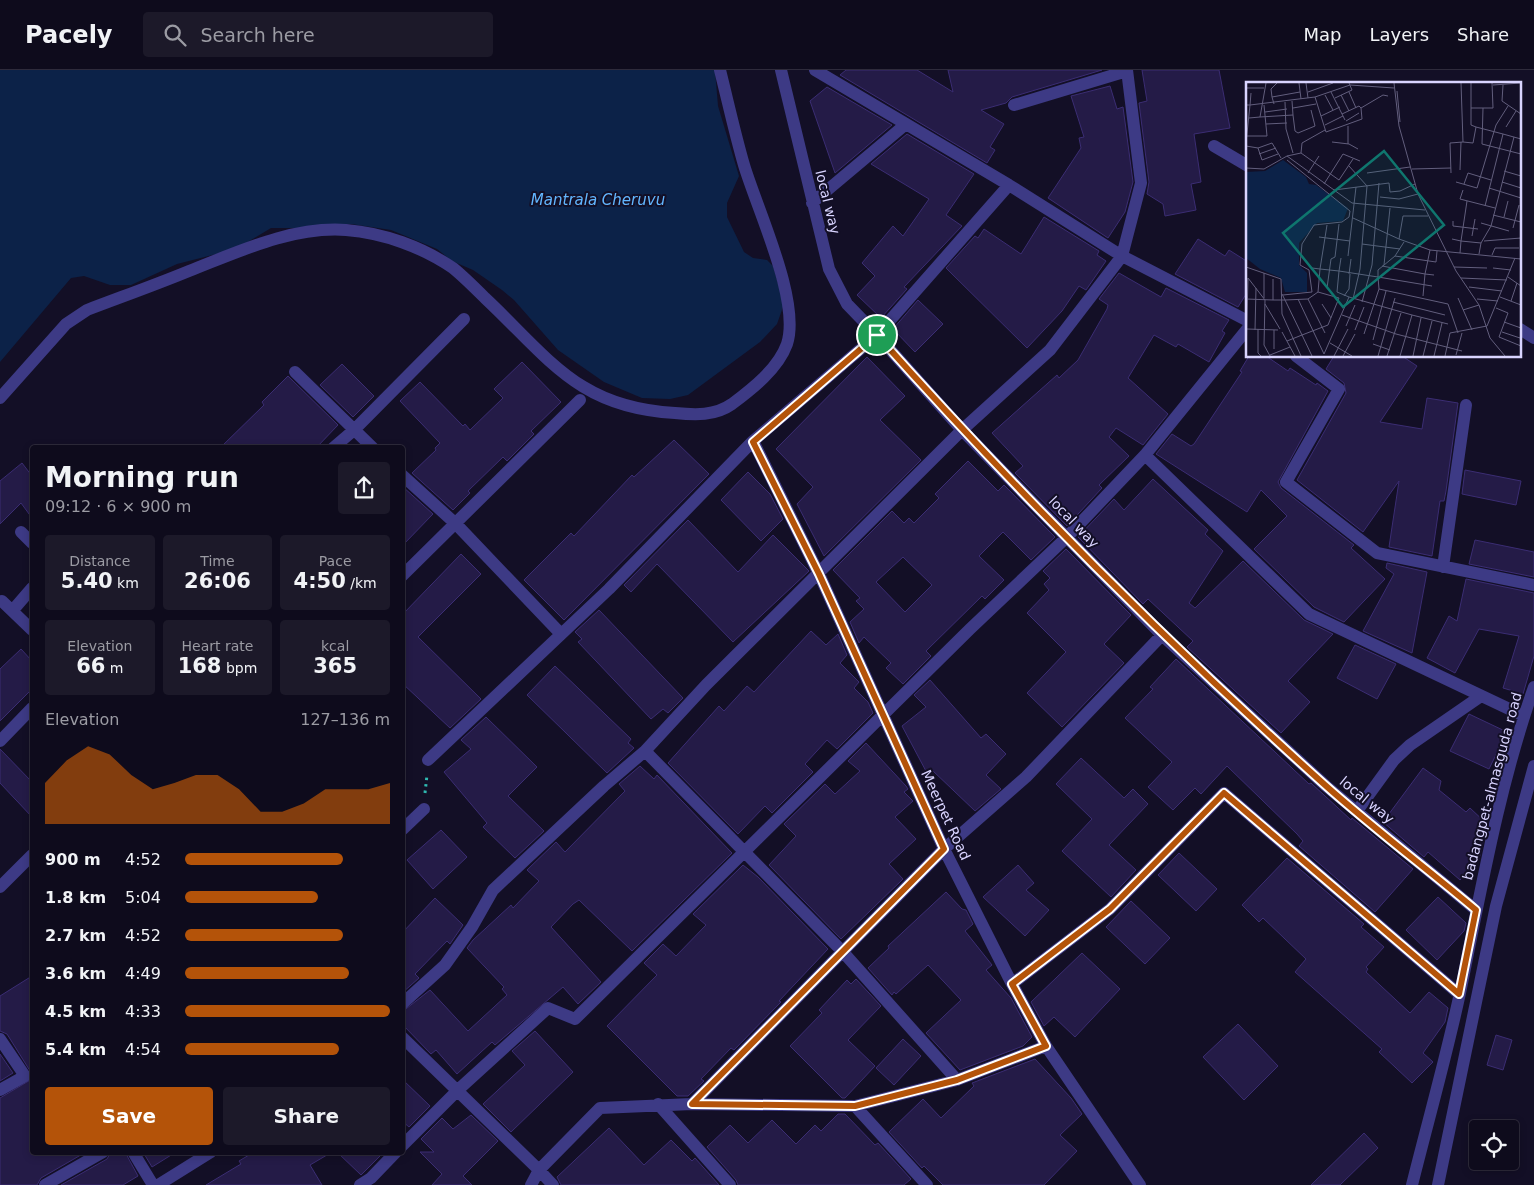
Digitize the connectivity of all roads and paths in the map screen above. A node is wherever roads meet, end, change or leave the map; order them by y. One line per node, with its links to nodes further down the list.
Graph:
1 (720, 70): 20 (street)
2 (782, 70): 10 (street, local way)
3 (816, 70): 6 (street)
4 (1127, 71): 5 (street); 11 (street)
5 (1014, 105)
6 (906, 124): 9 (street); 10 (street)
7 (1214, 146): 8 (street)
8 (1246, 165)
9 (1009, 185): 11 (street); 16 (street)
10 (812, 203): 16 (street, local way)
11 (1122, 256): 13 (street); 24 (street)
12 (464, 319): 23 (street)
13 (1246, 320)
14 (1246, 330): 28 (street)
15 (1522, 331): 17 (street)
16 (877, 335): 24 (street, local way); 25 (street)
17 (1534, 338)
18 (1299, 358): 34 (street)
19 (295, 372): 23 (street)
20 (0, 398)
21 (580, 400): 30 (street)
22 (1466, 405): 34 (street)
23 (354, 430): 26 (street); 27 (street)
24 (962, 430): 32 (street, local way); 36 (street)
25 (753, 442): 36 (street, Meerpet Road); 42 (street)
26 (336, 445)
27 (370, 445)
28 (1145, 455): 32 (street); 45 (street)
29 (405, 478): 30 (street)
30 (456, 524): 35 (street); 42 (street)
31 (20, 532): 33 (street)
32 (1067, 537): 43 (street, local way); 47 (street)
33 (30, 541)
34 (1443, 567): 37 (street)
35 (405, 573)
36 (819, 574): 47 (street, Meerpet Road); 50 (street)
37 (1534, 586)
38 (30, 590): 40 (street)
39 (2, 601): 40 (street)
40 (13, 610): 41 (street)
41 (30, 628)
42 (561, 634): 51 (street)
43 (1162, 635): 54 (street, local way); 56 (street)
44 (1534, 687): 48 (street, badangpet-almasguda road)
45 (1481, 696): 48 (street); 54 (street)
46 (30, 710): 49 (street)
47 (884, 714): 56 (street, Meerpet Road); 57 (street)
48 (1524, 716): 60 (street, badangpet-almasguda road)
49 (0, 742)
50 (645, 751): 57 (street); 64 (street)
51 (428, 760): 53 (path)
52 (1534, 766): 91 (street)
53 (424, 809): 55 (street)
54 (1357, 811): 60 (street, local way)
55 (405, 827)
56 (944, 849): 61 (street); 62 (street, Meerpet Road)
57 (744, 853): 61 (street); 70 (street)
58 (30, 857): 59 (street)
59 (0, 887)
60 (1476, 910): 63 (street, badangpet-almasguda road)
61 (843, 952): 69 (street); 73 (street)
62 (1012, 984): 63 (street); 67 (street, Meerpet Road)
63 (1459, 994): 90 (street, badangpet-almasguda road)
64 (405, 1001)
65 (0, 1039): 68 (street)
66 (405, 1040): 70 (street)
67 (1046, 1046): 69 (street); 89 (street, Meerpet Road)
68 (29, 1073): 71 (street)
69 (957, 1080): 74 (street)
70 (459, 1089): 75 (street); 80 (street)
71 (0, 1090)
72 (658, 1104): 73 (street); 80 (street); 87 (street)
73 (692, 1104): 74 (street)
74 (855, 1106): 88 (street)
75 (405, 1143)
76 (98, 1155): 81 (street)
77 (135, 1155): 82 (street)
78 (205, 1155): 83 (street)
79 (393, 1155): 84 (street)
80 (539, 1170): 85 (street); 86 (street)
81 (45, 1185)
82 (153, 1185)
83 (158, 1185)
84 (360, 1185)
85 (532, 1185)
86 (553, 1185)
87 (730, 1185)
88 (927, 1185)
89 (1140, 1185)
90 (1412, 1185)
91 (1438, 1185)

